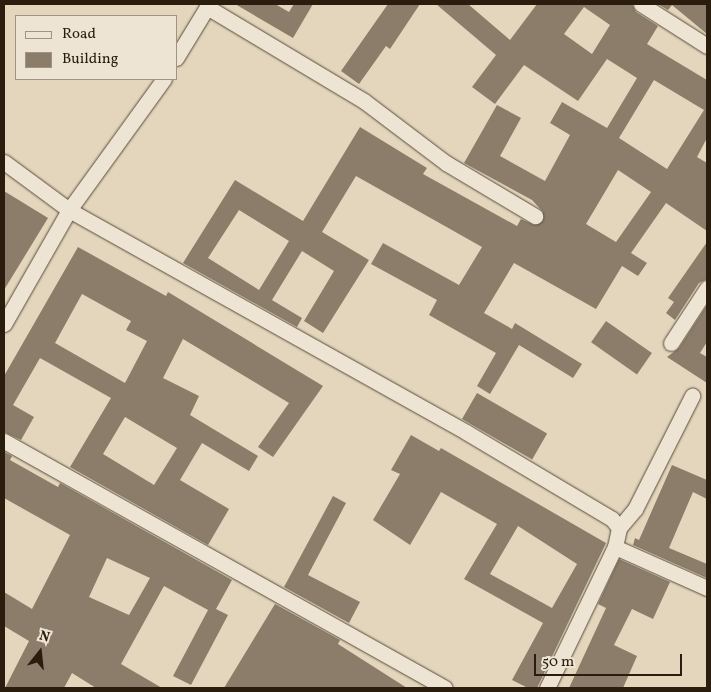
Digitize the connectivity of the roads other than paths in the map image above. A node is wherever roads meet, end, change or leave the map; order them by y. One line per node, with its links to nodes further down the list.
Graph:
1 (641, 4): 3 (street)
2 (208, 6): 4 (street); 8 (street)
3 (707, 46)
4 (178, 55)
5 (163, 80): 7 (street)
6 (4, 162): 7 (street)
7 (69, 210): 10 (street); 14 (street)
8 (535, 216)
9 (707, 288): 11 (street)
10 (4, 324)
11 (671, 343)
12 (692, 396): 14 (street)
13 (4, 441): 17 (street)
14 (619, 528): 15 (street)
15 (614, 547): 16 (street); 18 (street)
16 (707, 588)
17 (445, 688)
18 (546, 688)

